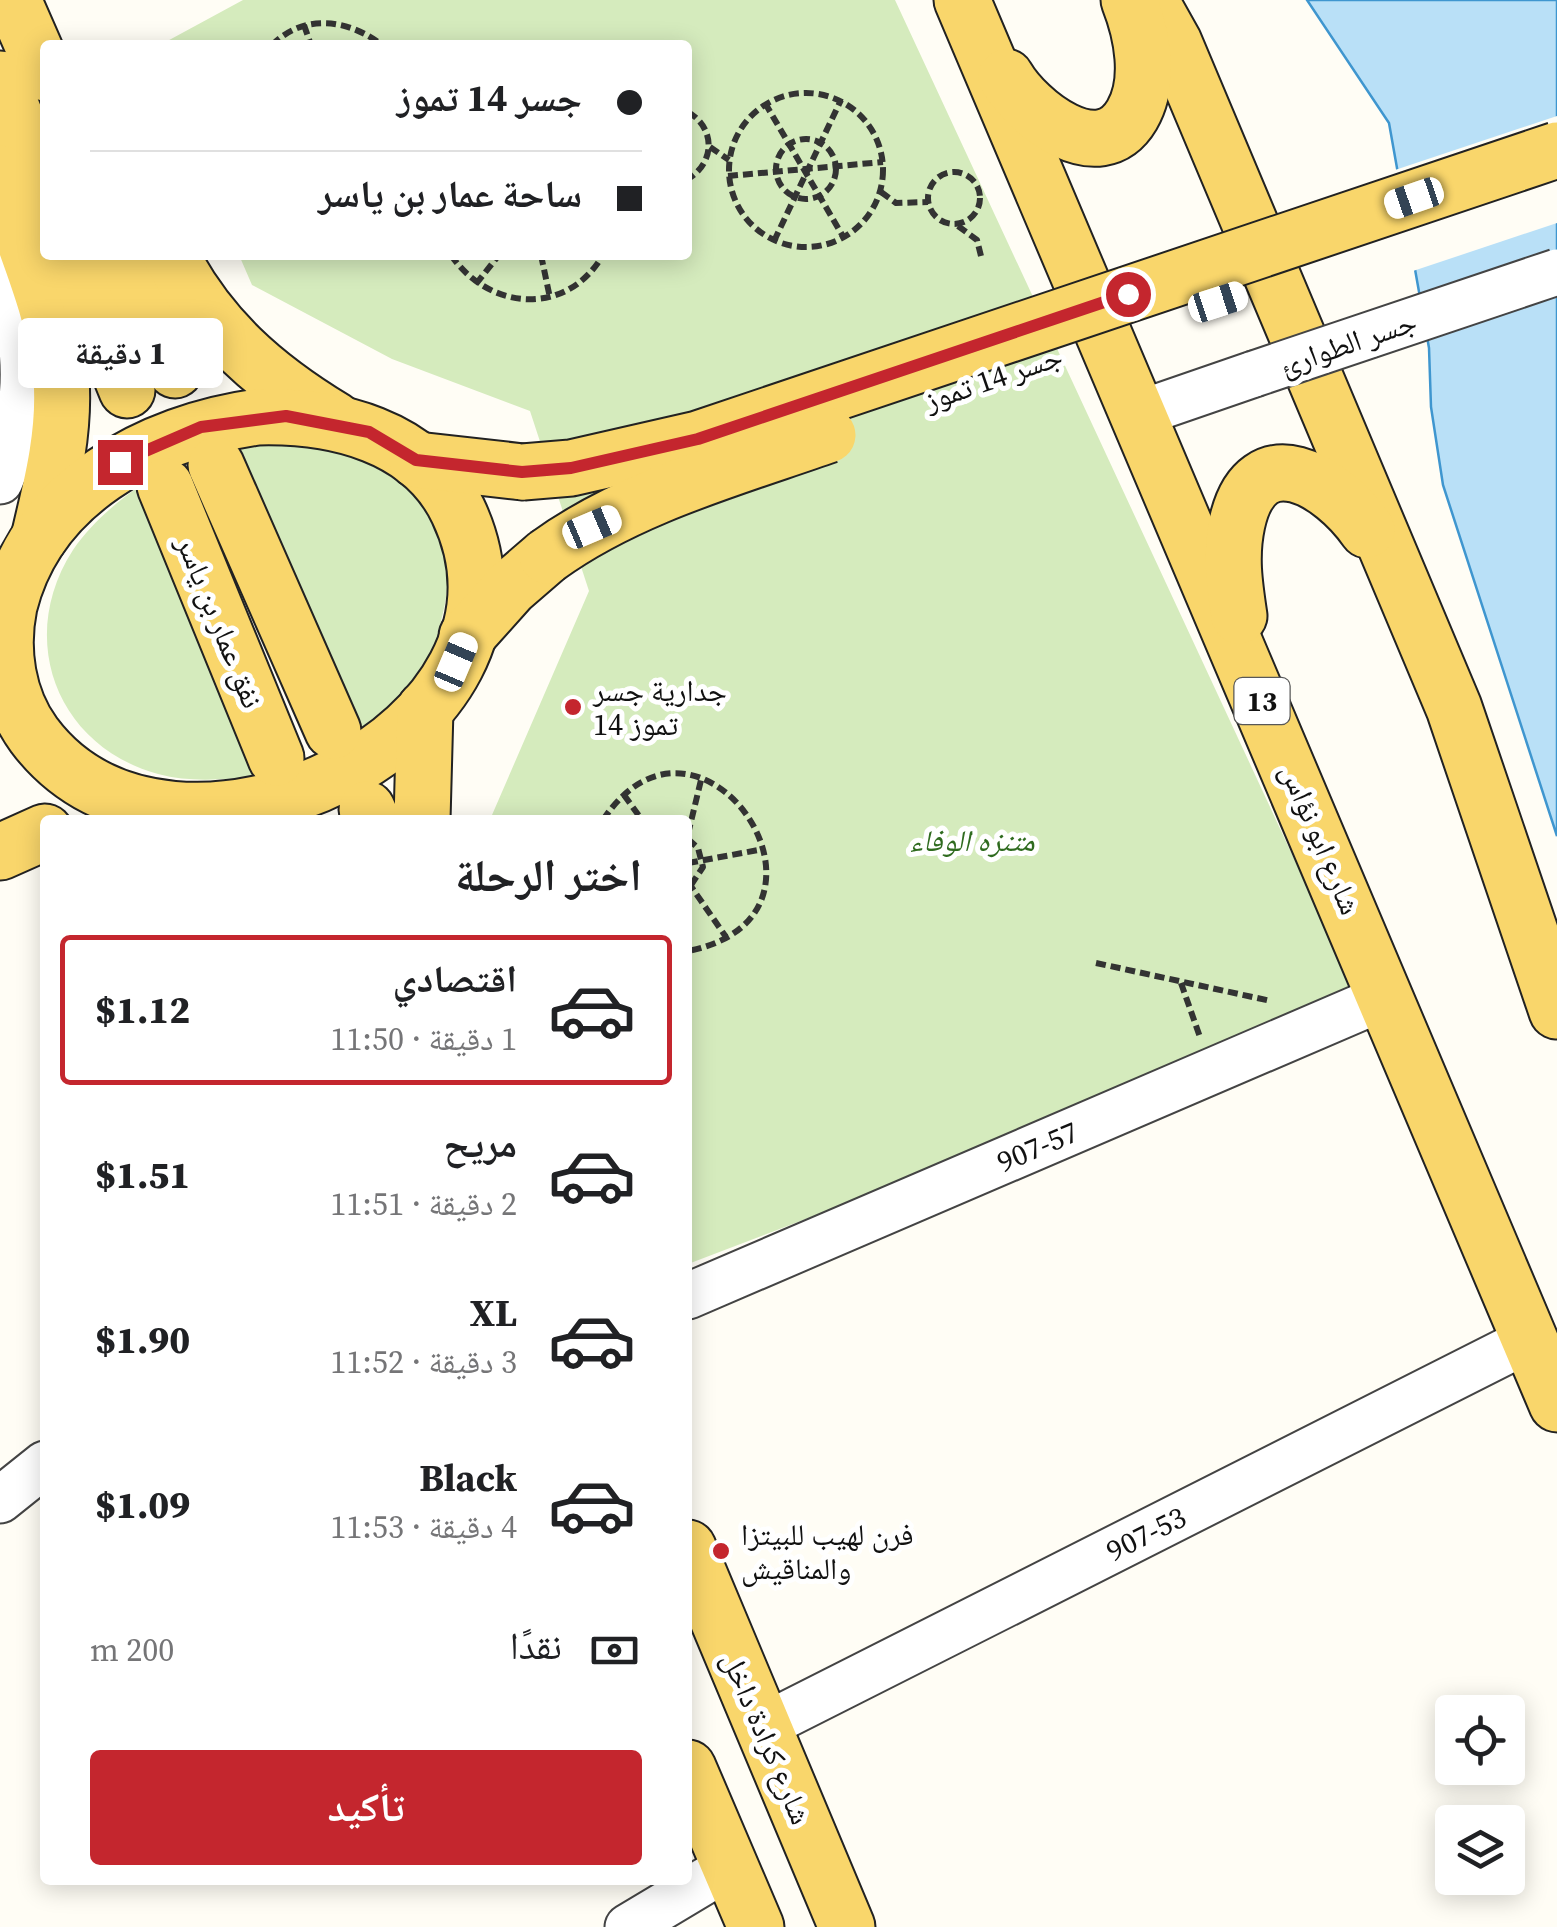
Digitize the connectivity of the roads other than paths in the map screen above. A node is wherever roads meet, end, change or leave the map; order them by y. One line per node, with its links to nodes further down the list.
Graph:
1 (13, 0): 7 (main road)
2 (33, 0): 6 (main road)
3 (963, 0): 4 (main road); 18 (main road, شارع ابو نؤاس / 13)
4 (1129, 0)
5 (1150, 0): 27 (main road)
6 (55, 40)
7 (40, 62)
8 (0, 78): 11 (main road)
9 (1557, 150): 20 (main road, جسر 14 تموز, bridge)
10 (0, 172): 24 (main road)
11 (40, 178)
12 (1557, 188): 26 (main road, جسر 14 تموز, bridge)
13 (75, 260): 14 (main road)
14 (126, 260)
15 (173, 260): 19 (main road)
16 (0, 268): 22 (street)
17 (1557, 272): 18 (street, جسر الطوارئ, bridge)
18 (1138, 414): 31 (main road, شارع ابو نؤاس / 13)
19 (342, 424): 20 (main road); 24 (main road)
20 (416, 460): 26 (main road)
21 (216, 465): 29 (main road, نفق عمار بن ياسر)
22 (0, 481)
23 (165, 486): 30 (main road, نفق عمار بن ياسر)
24 (38, 540): 25 (main road)
25 (3, 626): 32 (main road)
26 (467, 636): 28 (main road)
27 (1454, 708): 31 (main road); 38 (main road)
28 (425, 709): 32 (main road); 34 (main road)
29 (333, 732)
30 (276, 758)
31 (1308, 809): 37 (main road, شارع ابو نؤاس / 13)
32 (162, 810): 33 (main road)
33 (120, 815)
34 (422, 815)
35 (40, 834): 36 (main road)
36 (0, 852)
37 (1387, 996): 39 (street, 907-57); 40 (main road, شارع ابو نؤاس / 13)
38 (1557, 1010)
39 (692, 1294)
40 (1530, 1340): 41 (main road, شارع ابو نؤاس / 13); 45 (street, 907-53)
41 (1557, 1404)
42 (40, 1468): 43 (street)
43 (0, 1500)
44 (692, 1558): 45 (main road, شارع كرادة داخل)
45 (762, 1727): 50 (main road, شارع كرادة داخل)
46 (692, 1777): 47 (main road)
47 (730, 1866): 48 (street); 49 (main road)
48 (628, 1927)
49 (756, 1927)
50 (847, 1927)

